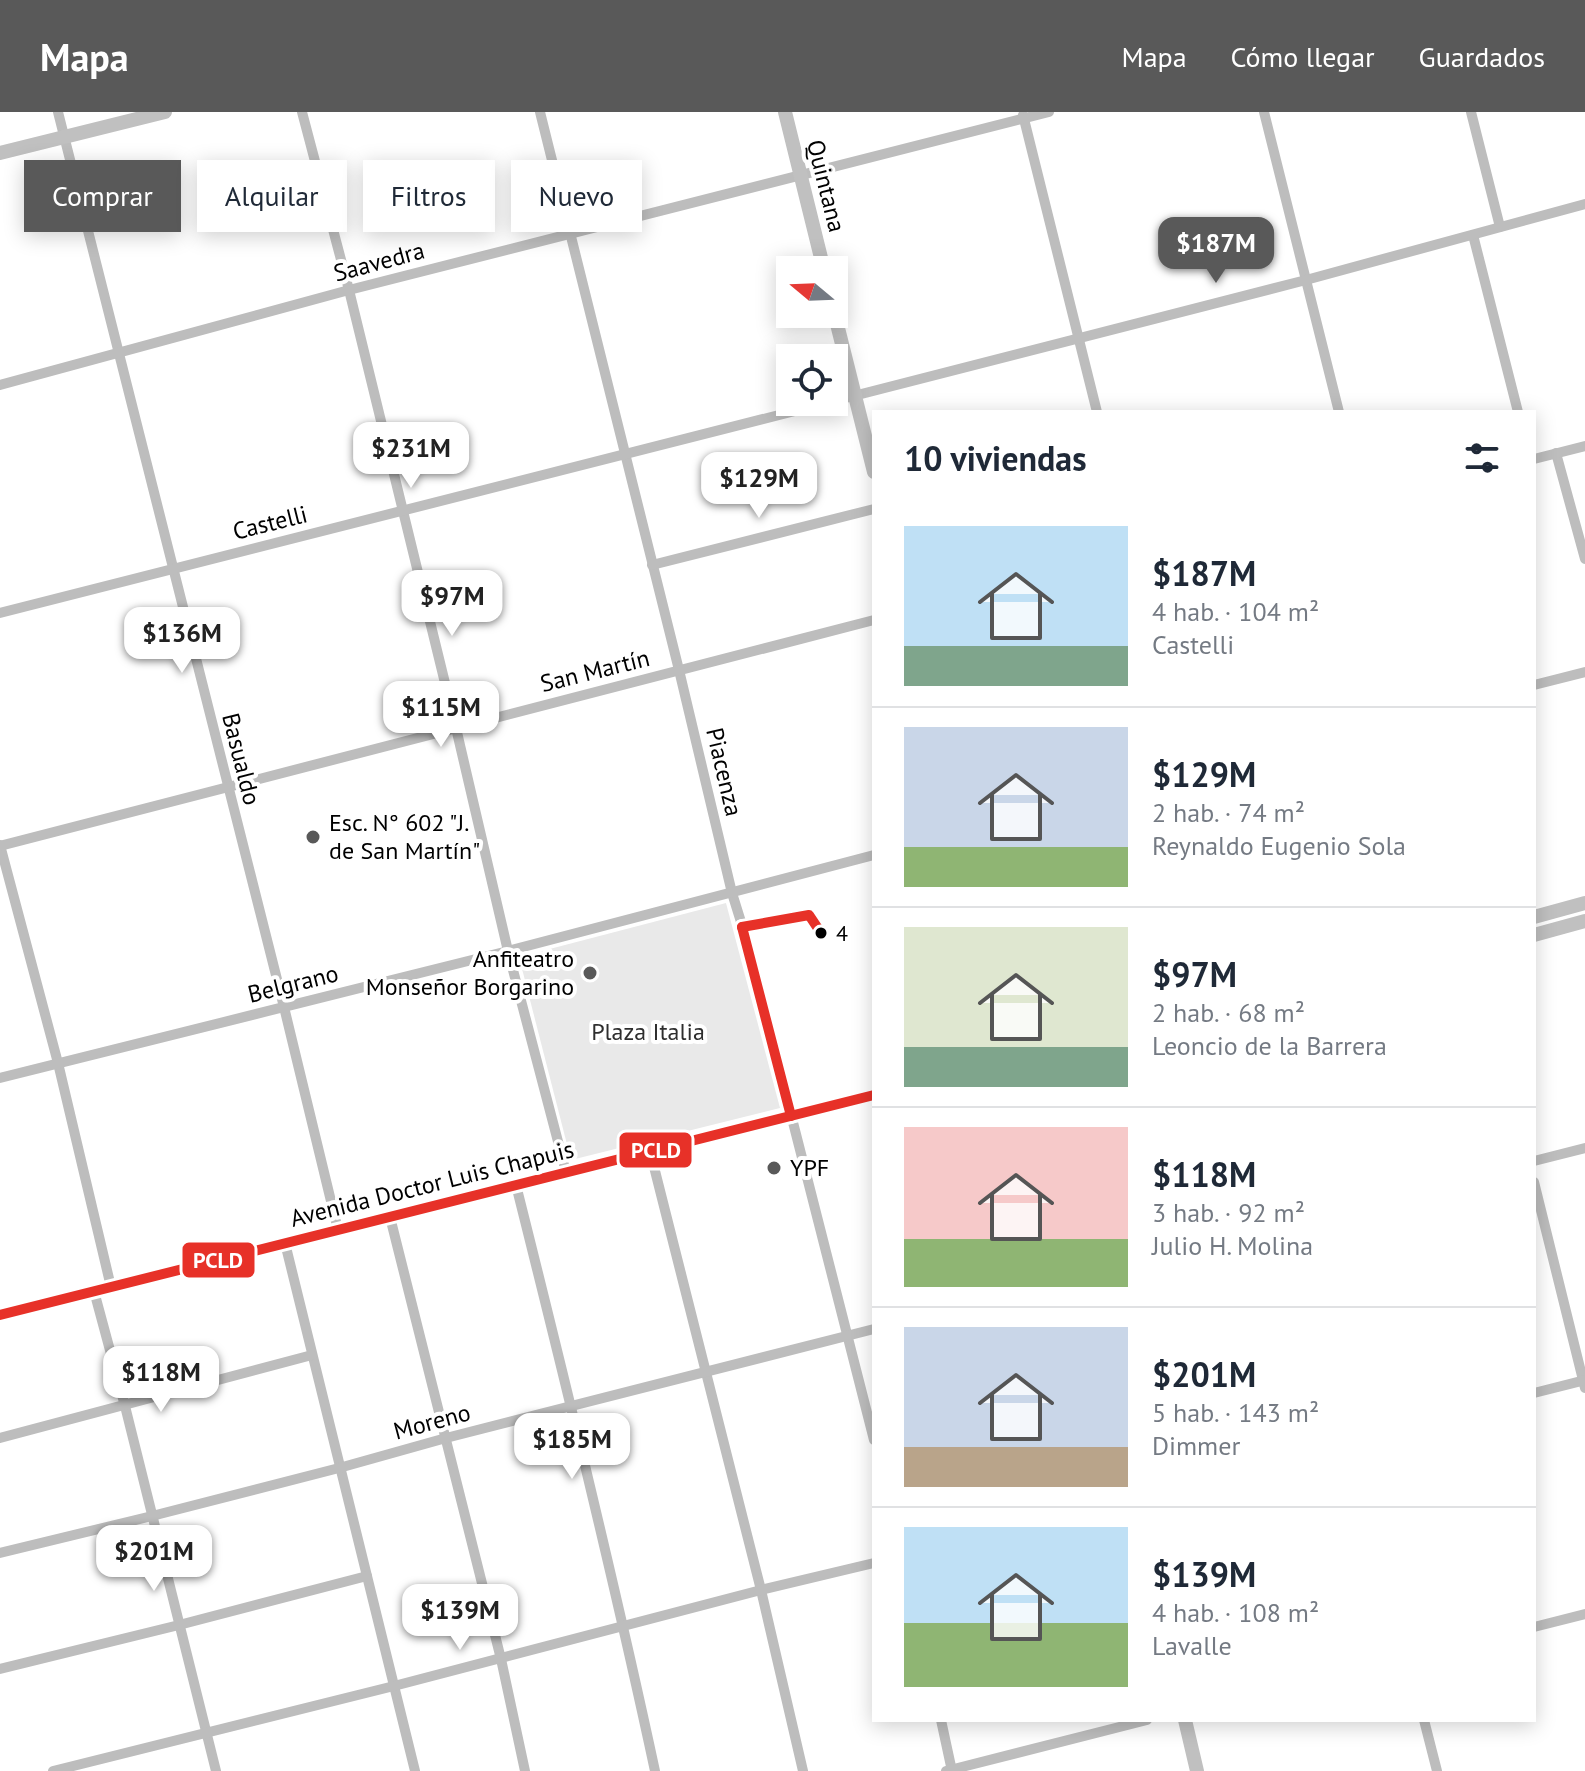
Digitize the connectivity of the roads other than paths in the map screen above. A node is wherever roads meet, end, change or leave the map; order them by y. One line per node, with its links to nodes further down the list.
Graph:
1 (58, 112): 10 (street, Basualdo)
2 (165, 112): 10 (main road)
3 (302, 112): 19 (street)
4 (540, 112): 15 (street, Piacenza)
5 (785, 112): 12 (main road, Quintana)
6 (1049, 112): 9 (street, Saavedra)
7 (1264, 112): 18 (street)
8 (1471, 112): 14 (street)
9 (1023, 115): 12 (street, Saavedra); 21 (street)
10 (65, 138): 11 (main road); 22 (street, Basualdo)
11 (0, 153)
12 (800, 174): 15 (street, Saavedra); 17 (main road, Quintana)
13 (1585, 204): 14 (street, Castelli)
14 (1500, 227): 16 (street, Castelli)
15 (569, 233): 19 (street, Saavedra); 32 (street, Piacenza)
16 (1473, 235): 18 (street, Castelli); 28 (street)
17 (820, 256)
18 (1306, 280): 21 (street, Castelli); 27 (street)
19 (349, 290): 22 (street, Saavedra); 35 (street)
20 (838, 328): 24 (main road)
21 (1078, 338): 24 (street, Castelli); 26 (street)
22 (119, 353): 23 (street, Saavedra); 39 (street, Basualdo)
23 (0, 385)
24 (855, 396): 25 (street, Castelli); 34 (main road)
25 (848, 398)
26 (1096, 410)
27 (1338, 410)
28 (1517, 410)
29 (776, 416): 32 (street, Castelli)
30 (1585, 446): 31 (street)
31 (1556, 453): 33 (street); 37 (street)
32 (624, 454): 35 (street, Castelli); 38 (street, Piacenza)
33 (1536, 458)
34 (872, 464)
35 (403, 510): 39 (street, Castelli); 45 (street)
36 (872, 510): 38 (street)
37 (1585, 559)
38 (652, 565): 42 (street, Piacenza)
39 (173, 568): 40 (street, Castelli); 46 (street, Basualdo)
40 (0, 613)
41 (872, 621): 42 (street, San Martín)
42 (679, 670): 45 (street, San Martín); 49 (street, Piacenza)
43 (1585, 672): 44 (street)
44 (1536, 684)
45 (456, 728): 46 (street, San Martín); 54 (street)
46 (227, 786): 47 (street, San Martín); 55 (street, Basualdo)
47 (0, 846): 56 (street)
48 (872, 856): 49 (street, Belgrano)
49 (732, 893): 54 (street, Belgrano); 59 (street, Piacenza)
50 (1585, 903): 51 (main road)
51 (1536, 916)
52 (1585, 921): 53 (main road)
53 (1536, 934)
54 (508, 951): 55 (street, Belgrano); 63 (street)
55 (284, 1007): 56 (street, Belgrano); 67 (street, Basualdo)
56 (58, 1063): 57 (street, Belgrano); 69 (street)
57 (0, 1078)
58 (872, 1096): 59 (main road, Avenida Doctor Luis Chapuis)
59 (791, 1116): 61 (main road, Avenida Doctor Luis Chapuis); 73 (street, Piacenza)
60 (1585, 1148): 62 (street)
61 (650, 1151): 63 (main road, Avenida Doctor Luis Chapuis); 75 (street)
62 (1536, 1160)
63 (566, 1172): 64 (main road, Avenida Doctor Luis Chapuis)
64 (516, 1185): 66 (main road, Avenida Doctor Luis Chapuis); 79 (street)
65 (1536, 1190): 76 (street)
66 (390, 1217): 67 (main road, Avenida Doctor Luis Chapuis); 82 (street)
67 (338, 1230): 68 (main road, Avenida Doctor Luis Chapuis)
68 (285, 1243): 69 (main road, Avenida Doctor Luis Chapuis); 74 (street)
69 (111, 1287): 70 (main road, Avenida Doctor Luis Chapuis)
70 (94, 1291): 71 (main road, Avenida Doctor Luis Chapuis); 78 (street)
71 (0, 1315)
72 (872, 1330): 73 (street, Moreno)
73 (846, 1336): 75 (street, Moreno); 80 (street, Piacenza)
74 (312, 1355): 78 (street); 83 (street)
75 (706, 1372): 79 (street, Moreno); 88 (street)
76 (1584, 1383): 77 (street)
77 (1536, 1393)
78 (125, 1406): 81 (street); 84 (street)
79 (572, 1406): 82 (street, Moreno); 91 (street)
80 (872, 1433)
81 (0, 1438)
82 (446, 1438): 83 (street, Moreno); 93 (street)
83 (339, 1468): 84 (street, Moreno); 87 (street)
84 (152, 1516): 85 (street, Moreno); 90 (street)
85 (0, 1553)
86 (872, 1563): 88 (street)
87 (367, 1576): 90 (street); 95 (street)
88 (761, 1590): 91 (street); 106 (street)
89 (1585, 1614): 92 (street)
90 (179, 1625): 94 (street); 100 (street)
91 (624, 1626): 93 (street); 105 (street)
92 (1536, 1626)
93 (501, 1659): 95 (street); 104 (street)
94 (0, 1669)
95 (394, 1686): 100 (street); 103 (street)
96 (941, 1722): 107 (street)
97 (1139, 1722): 107 (street)
98 (1185, 1722): 108 (main road)
99 (1425, 1722): 109 (street)
100 (206, 1732): 101 (street); 102 (street)
101 (53, 1771)
102 (216, 1771)
103 (415, 1771)
104 (525, 1771)
105 (655, 1771)
106 (803, 1771)
107 (950, 1771)
108 (1197, 1771)
109 (1437, 1771)

